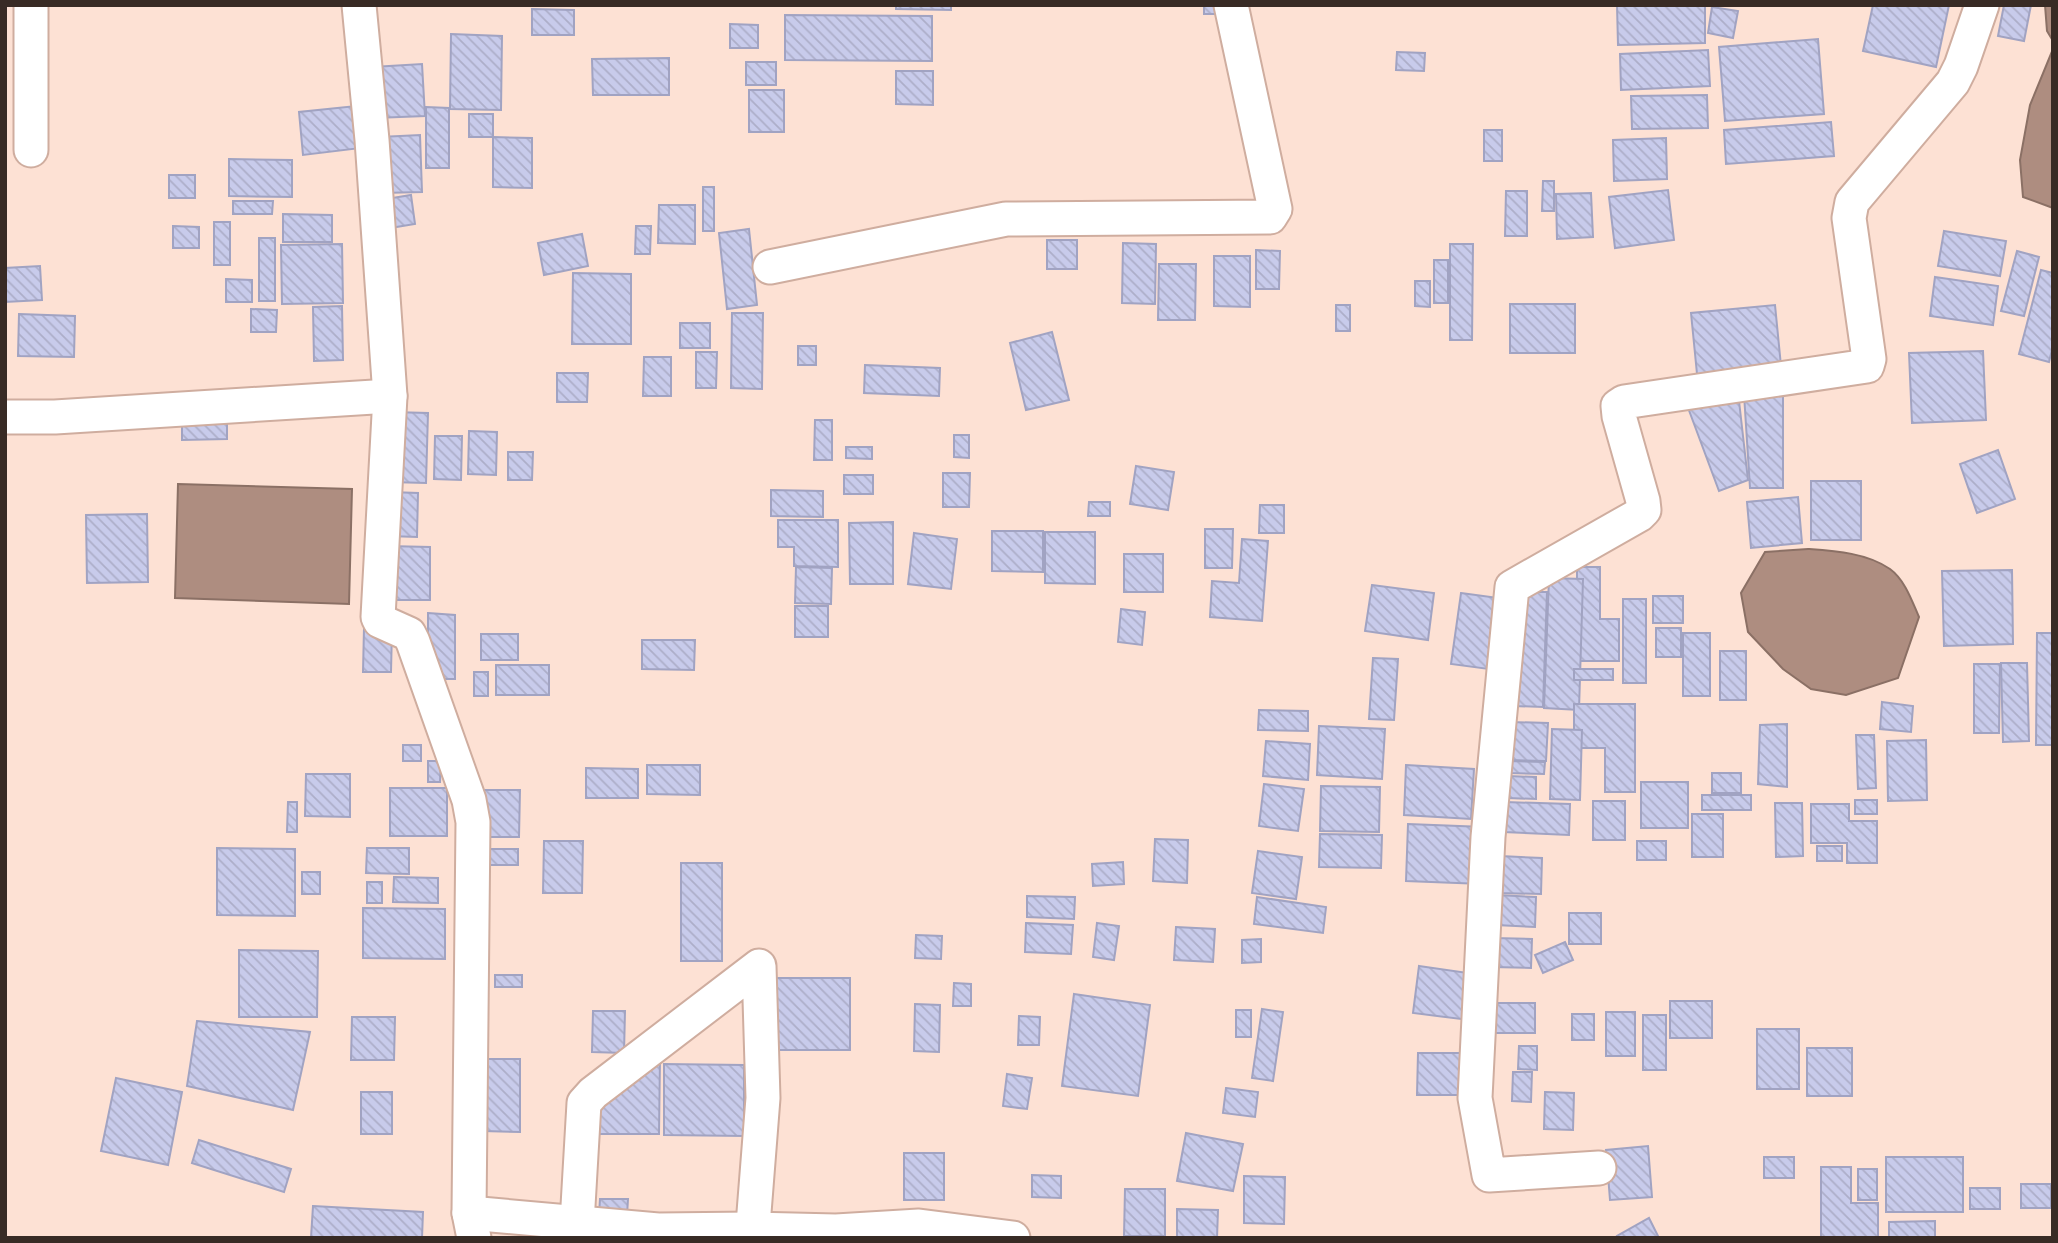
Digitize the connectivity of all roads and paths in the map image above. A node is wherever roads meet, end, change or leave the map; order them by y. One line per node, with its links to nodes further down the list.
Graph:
1 (31, 5): 5 (street)
2 (359, 5): 7 (street)
3 (1231, 5): 6 (street)
4 (1982, 5): 9 (street)
5 (31, 150)
6 (770, 267)
7 (390, 396): 8 (street); 11 (street)
8 (5, 417)
9 (1599, 1168)
10 (577, 1223): 11 (street); 12 (street); 12 (street)
11 (471, 1226)
12 (752, 1233): 13 (street)
13 (1013, 1238)

